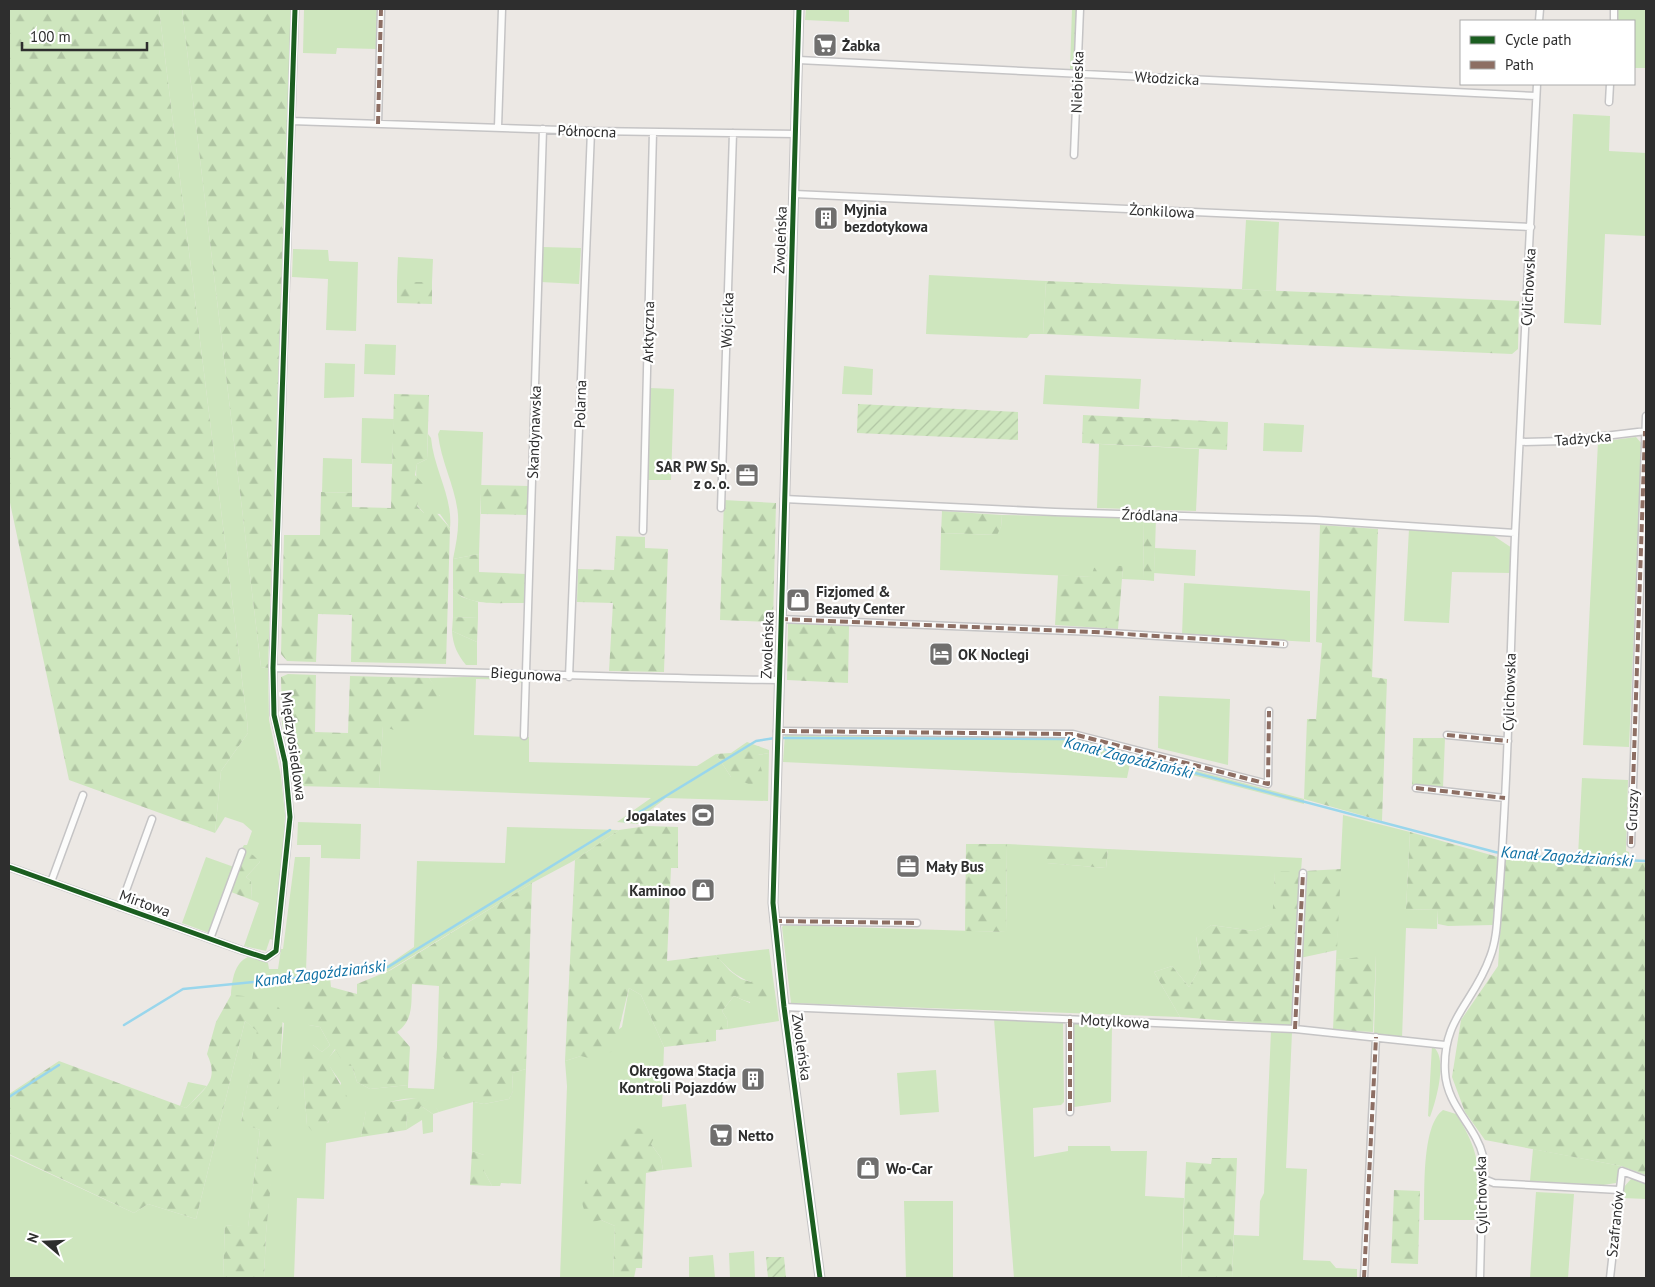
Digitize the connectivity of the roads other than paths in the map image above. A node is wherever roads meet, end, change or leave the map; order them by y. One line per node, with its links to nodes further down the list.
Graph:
1 (295, 9): 12 (street, Międzyosiedlowa)
2 (380, 9): 13 (street)
3 (502, 9): 14 (street)
4 (799, 9): 6 (street, Zwoleńska)
5 (1080, 9): 7 (street, Niebieska)
6 (798, 60): 7 (street, Włodzicka); 19 (street, Zwoleńska)
7 (1078, 74): 10 (street, Włodzicka); 20 (street, Niebieska)
8 (1537, 85): 10 (street, Cylichowska)
9 (1610, 85): 11 (street)
10 (1536, 96): 22 (street, Cylichowska)
11 (1609, 102)
12 (291, 121): 13 (street, Północna); 32 (street, Międzyosiedlowa)
13 (378, 124): 14 (street, Północna)
14 (498, 127): 15 (street, Północna)
15 (543, 129): 16 (street, Północna); 33 (street, Skandynawska)
16 (591, 131): 17 (street, Północna); 34 (street, Polarna)
17 (653, 132): 18 (street, Północna); 28 (street, Arktyczna)
18 (733, 132): 19 (street, Północna); 27 (street, Wójcicka)
19 (796, 134): 21 (street, Zwoleńska)
20 (1074, 155)
21 (794, 194): 22 (street, Żonkilowa); 26 (street, Zwoleńska)
22 (1531, 227): 25 (street, Cylichowska)
23 (1646, 416): 24 (street, Gruszy)
24 (1646, 431): 25 (street, Tadżycka); 45 (street, Gruszy)
25 (1520, 442): 29 (street, Cylichowska)
26 (784, 500): 29 (street, Źródlana); 30 (street, Zwoleńska)
27 (721, 508)
28 (643, 531)
29 (1515, 533): 40 (street, Cylichowska)
30 (780, 619): 31 (street); 35 (street, Zwoleńska)
31 (1284, 644)
32 (273, 668): 33 (street, Biegunowa); 54 (street, Międzyosiedlowa)
33 (526, 676): 34 (street, Biegunowa); 38 (street, Skandynawska)
34 (569, 677): 35 (street, Biegunowa)
35 (779, 680): 39 (street, Zwoleńska)
36 (1270, 711): 39 (street)
37 (1447, 735): 40 (street)
38 (524, 736)
39 (777, 736): 51 (street, Zwoleńska)
40 (1508, 742): 43 (street, Cylichowska)
41 (1416, 788): 43 (street)
42 (83, 795): 49 (street)
43 (1505, 798): 59 (street, Cylichowska)
44 (152, 819): 50 (street)
45 (1631, 844)
46 (242, 852): 53 (street)
47 (9, 867): 49 (street, Mirtowa)
48 (1303, 873): 57 (street)
49 (52, 882): 50 (street, Mirtowa)
50 (120, 907): 53 (street, Mirtowa)
51 (774, 921): 52 (street); 55 (street, Zwoleńska)
52 (917, 923)
53 (210, 939): 54 (street, Mirtowa)
54 (273, 955)
55 (784, 1007): 56 (street, Motylkowa); 64 (street, Zwoleńska)
56 (1070, 1019): 57 (street, Motylkowa); 60 (street)
57 (1295, 1029): 58 (street, Motylkowa)
58 (1376, 1036): 59 (street, Motylkowa); 65 (street)
59 (1445, 1045): 61 (street, Cylichowska)
60 (1070, 1112)
61 (1484, 1179): 63 (street); 66 (street, Cylichowska)
62 (1646, 1180): 63 (street, Szafranów)
63 (1619, 1190): 67 (street, Szafranów)
64 (820, 1278)
65 (1364, 1278)
66 (1480, 1278)
67 (1610, 1278)

